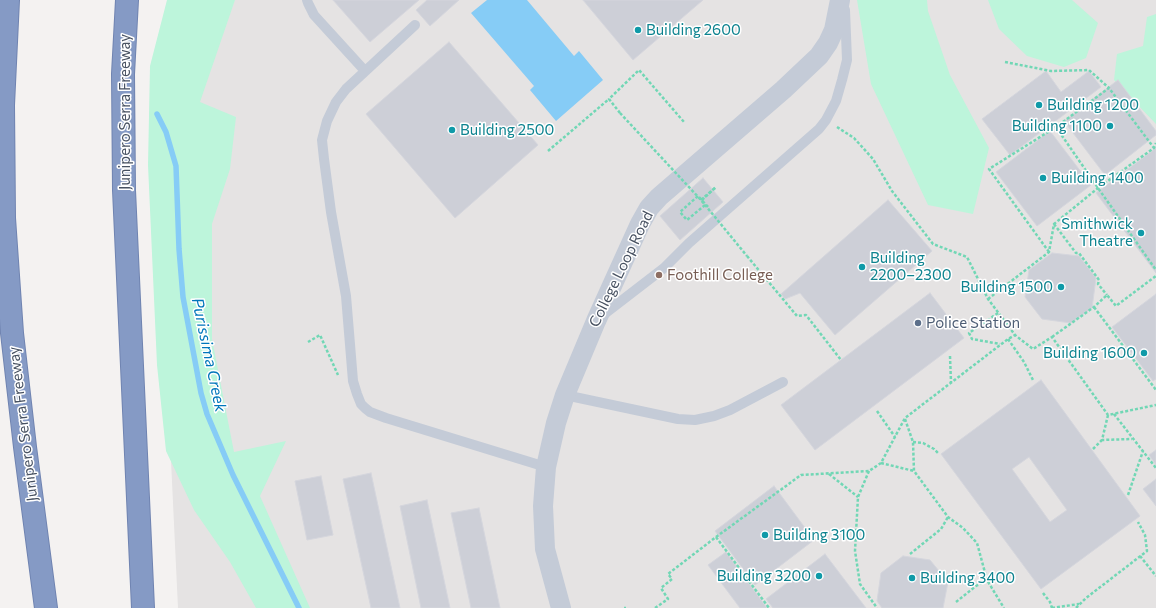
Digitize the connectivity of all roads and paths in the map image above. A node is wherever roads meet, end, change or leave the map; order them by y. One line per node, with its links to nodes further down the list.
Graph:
1 (8, 0): 74 (highway, Junipero Serra Freeway)
2 (127, 0): 75 (highway, Junipero Serra Freeway)
3 (307, 0): 8 (lane)
4 (840, 0): 30 (street, College Loop Road)
5 (845, 0): 30 (lane)
6 (415, 25): 8 (lane)
7 (1005, 62): 9 (path)
8 (365, 71): 57 (lane)
9 (1110, 88): 13 (path); 15 (path)
10 (609, 99): 11 (path); 16 (path); 20 (path, bridge)
11 (684, 122)
12 (833, 125): 27 (path)
13 (1056, 126): 18 (path); 23 (path)
14 (1156, 143): 15 (path)
15 (1154, 148): 18 (path)
16 (548, 151)
17 (716, 187): 20 (path, bridge)
18 (1098, 188): 22 (path); 24 (path)
19 (694, 200): 21 (path)
20 (701, 200): 21 (path, bridge)
21 (705, 205): 37 (path, bridge)
22 (1054, 224): 23 (path); 26 (path)
23 (1049, 252): 27 (path)
24 (1156, 270)
25 (1156, 276): 26 (path)
26 (1107, 295): 28 (path)
27 (988, 299): 29 (path)
28 (1094, 307): 32 (path); 42 (path)
29 (998, 313): 31 (path); 35 (path)
30 (596, 320): 43 (street, College Loop Road)
31 (1015, 335): 32 (path); 33 (path)
32 (1052, 337): 47 (path)
33 (1008, 339): 35 (path); 39 (path)
34 (308, 342): 38 (path)
35 (1001, 344): 41 (path)
36 (950, 356): 41 (path)
37 (841, 360)
38 (338, 376)
39 (1033, 380)
40 (783, 382): 43 (lane)
41 (951, 382): 48 (path)
42 (1156, 390)
43 (565, 395): 57 (street, College Loop Road)
44 (1156, 405): 46 (path)
45 (877, 412): 49 (path)
46 (1114, 414): 47 (path); 50 (path)
47 (1108, 416): 51 (path)
48 (905, 418): 49 (path); 52 (path)
49 (895, 437): 56 (path)
50 (1133, 439): 51 (path); 54 (path)
51 (1102, 440): 53 (path)
52 (913, 442): 55 (path); 60 (path)
53 (1093, 449)
54 (1143, 450): 58 (path); 62 (path)
55 (938, 453)
56 (881, 463): 59 (path); 60 (path)
57 (546, 467): 76 (street, College Loop Road)
58 (1156, 468)
59 (869, 471): 61 (path); 63 (path)
60 (914, 471): 64 (path)
61 (829, 473): 63 (path); 66 (path)
62 (1128, 495)
63 (858, 498): 79 (path)
64 (948, 517): 67 (path); 70 (path)
65 (1138, 522): 68 (path)
66 (716, 536): 77 (path); 78 (path)
67 (910, 554)
68 (1140, 556): 69 (path); 73 (path)
69 (1156, 576)
70 (986, 580): 72 (path); 80 (path)
71 (1043, 593): 81 (path)
72 (956, 602)
73 (1080, 603): 81 (path); 82 (path)
74 (46, 608)
75 (143, 608)
76 (561, 608)
77 (655, 608)
78 (769, 608)
79 (877, 608)
80 (1004, 608)
81 (1052, 608)
82 (1076, 608)

